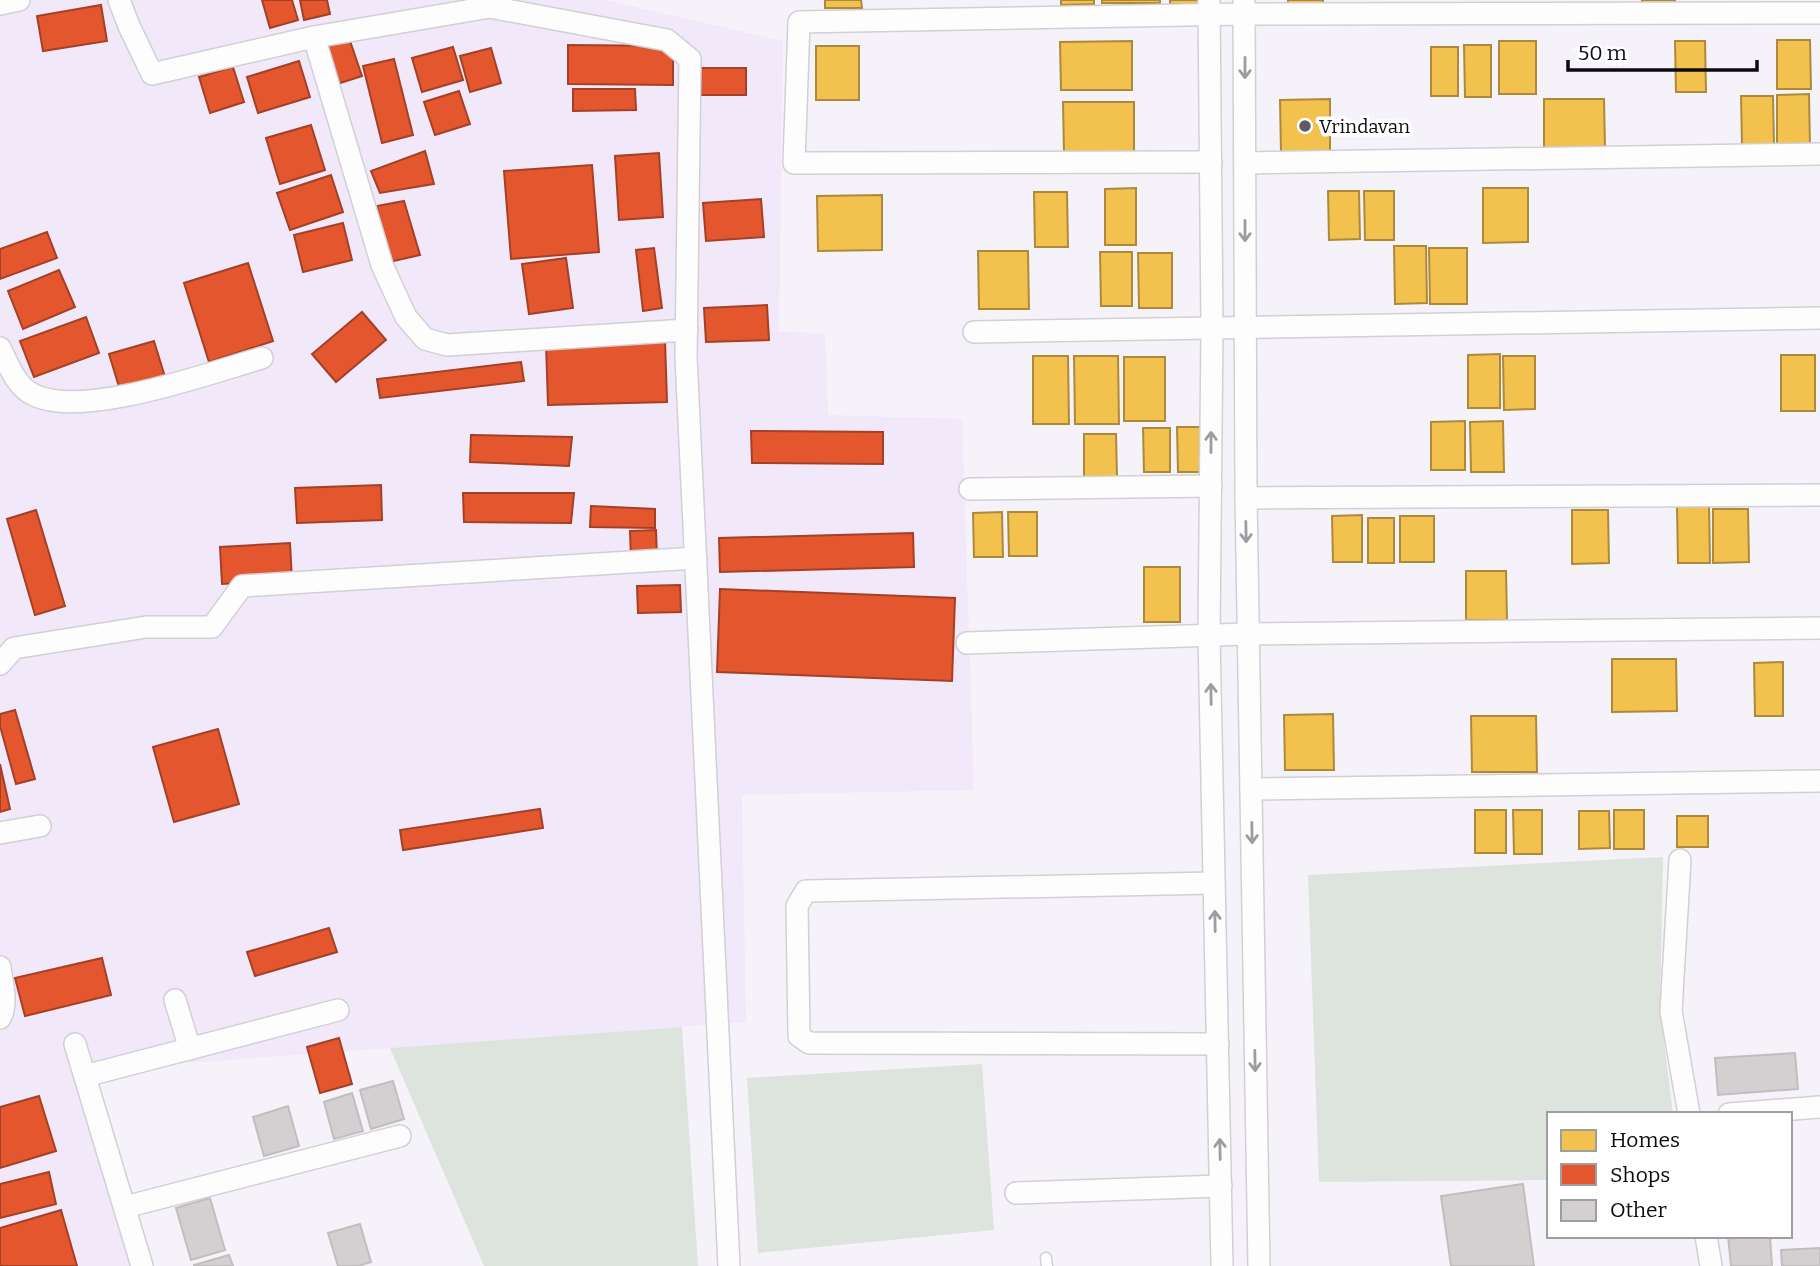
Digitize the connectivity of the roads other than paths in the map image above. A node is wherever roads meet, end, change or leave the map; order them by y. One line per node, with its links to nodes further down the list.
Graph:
1 (19, 0): 3 (street)
2 (119, 0): 7 (street)
3 (0, 4)
4 (1209, 7): 5 (street); 9 (street); 9 (street)
5 (1244, 7): 6 (street); 10 (street, one-way to 10)
6 (1820, 12)
7 (314, 37): 14 (street); 14 (street)
8 (1820, 154): 10 (street)
9 (1210, 162): 12 (street)
10 (1245, 163): 13 (street, one-way to 13)
11 (1820, 318): 13 (street)
12 (1212, 328): 13 (street); 15 (street); 18 (street, one-way to 12)
13 (1244, 328): 21 (street)
14 (687, 330): 22 (street)
15 (974, 332)
16 (0, 348): 17 (street)
17 (262, 358)
18 (1211, 486): 19 (street); 25 (street)
19 (970, 489)
20 (1820, 495): 21 (street)
21 (1246, 498): 24 (street, one-way to 24)
22 (696, 558): 27 (street); 51 (street)
23 (1820, 628): 24 (street)
24 (1247, 634): 25 (street); 29 (street)
25 (1209, 635): 26 (street); 33 (street, one-way to 25)
26 (967, 643)
27 (0, 664)
28 (1820, 781): 29 (street)
29 (1251, 789): 53 (street, one-way to 53)
30 (40, 826): 31 (street)
31 (0, 833)
32 (1680, 860): 43 (street)
33 (1214, 883): 39 (street, one-way to 33); 39 (street)
34 (0, 967): 37 (street)
35 (176, 1000): 40 (street)
36 (338, 1010): 40 (street)
37 (0, 1018)
38 (75, 1044): 41 (street)
39 (1218, 1044): 46 (street, one-way to 39)
40 (190, 1049): 41 (street)
41 (85, 1076): 48 (street)
42 (1820, 1107): 44 (street)
43 (1689, 1112)
44 (1755, 1112)
45 (400, 1136): 48 (street)
46 (1221, 1186): 47 (street); 52 (street)
47 (1016, 1193)
48 (125, 1207): 50 (street)
49 (1706, 1238): 54 (street)
50 (142, 1266)
51 (729, 1266)
52 (1222, 1266)
53 (1259, 1266)
54 (1711, 1266)

